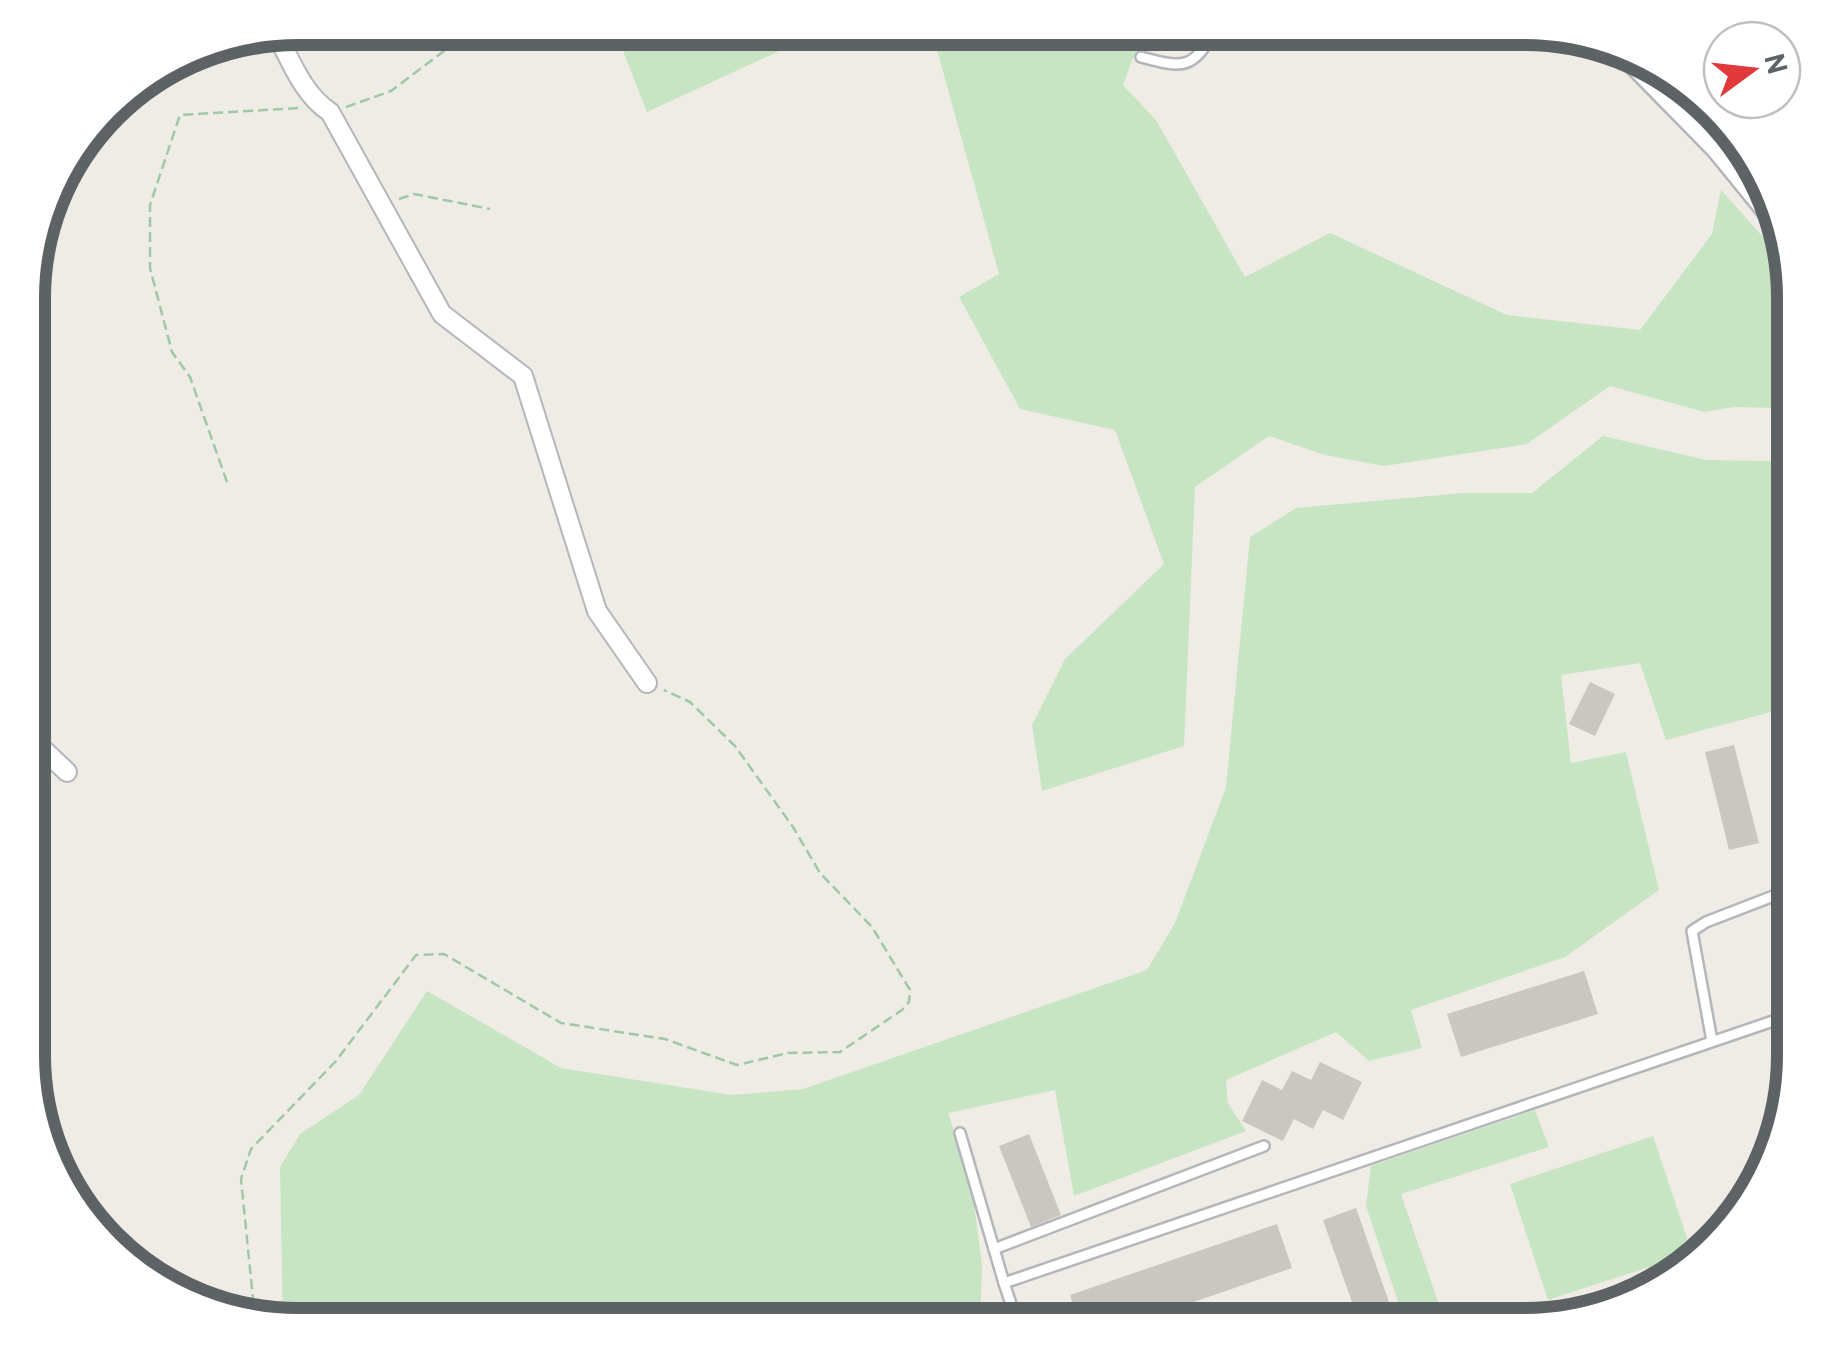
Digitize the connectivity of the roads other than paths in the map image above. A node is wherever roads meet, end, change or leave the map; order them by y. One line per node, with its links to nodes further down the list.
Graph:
1 (283, 46): 6 (street)
2 (1206, 46): 3 (lane)
3 (1141, 57)
4 (1658, 84): 5 (street)
5 (1750, 185)
6 (647, 683)
7 (46, 752): 8 (street)
8 (67, 772)
9 (1776, 895): 11 (lane)
10 (1776, 1021): 11 (lane)
11 (1712, 1042): 15 (lane)
12 (960, 1133): 14 (lane)
13 (1264, 1146): 14 (lane)
14 (994, 1250): 15 (lane)
15 (1004, 1283): 16 (lane)
16 (1012, 1308)

